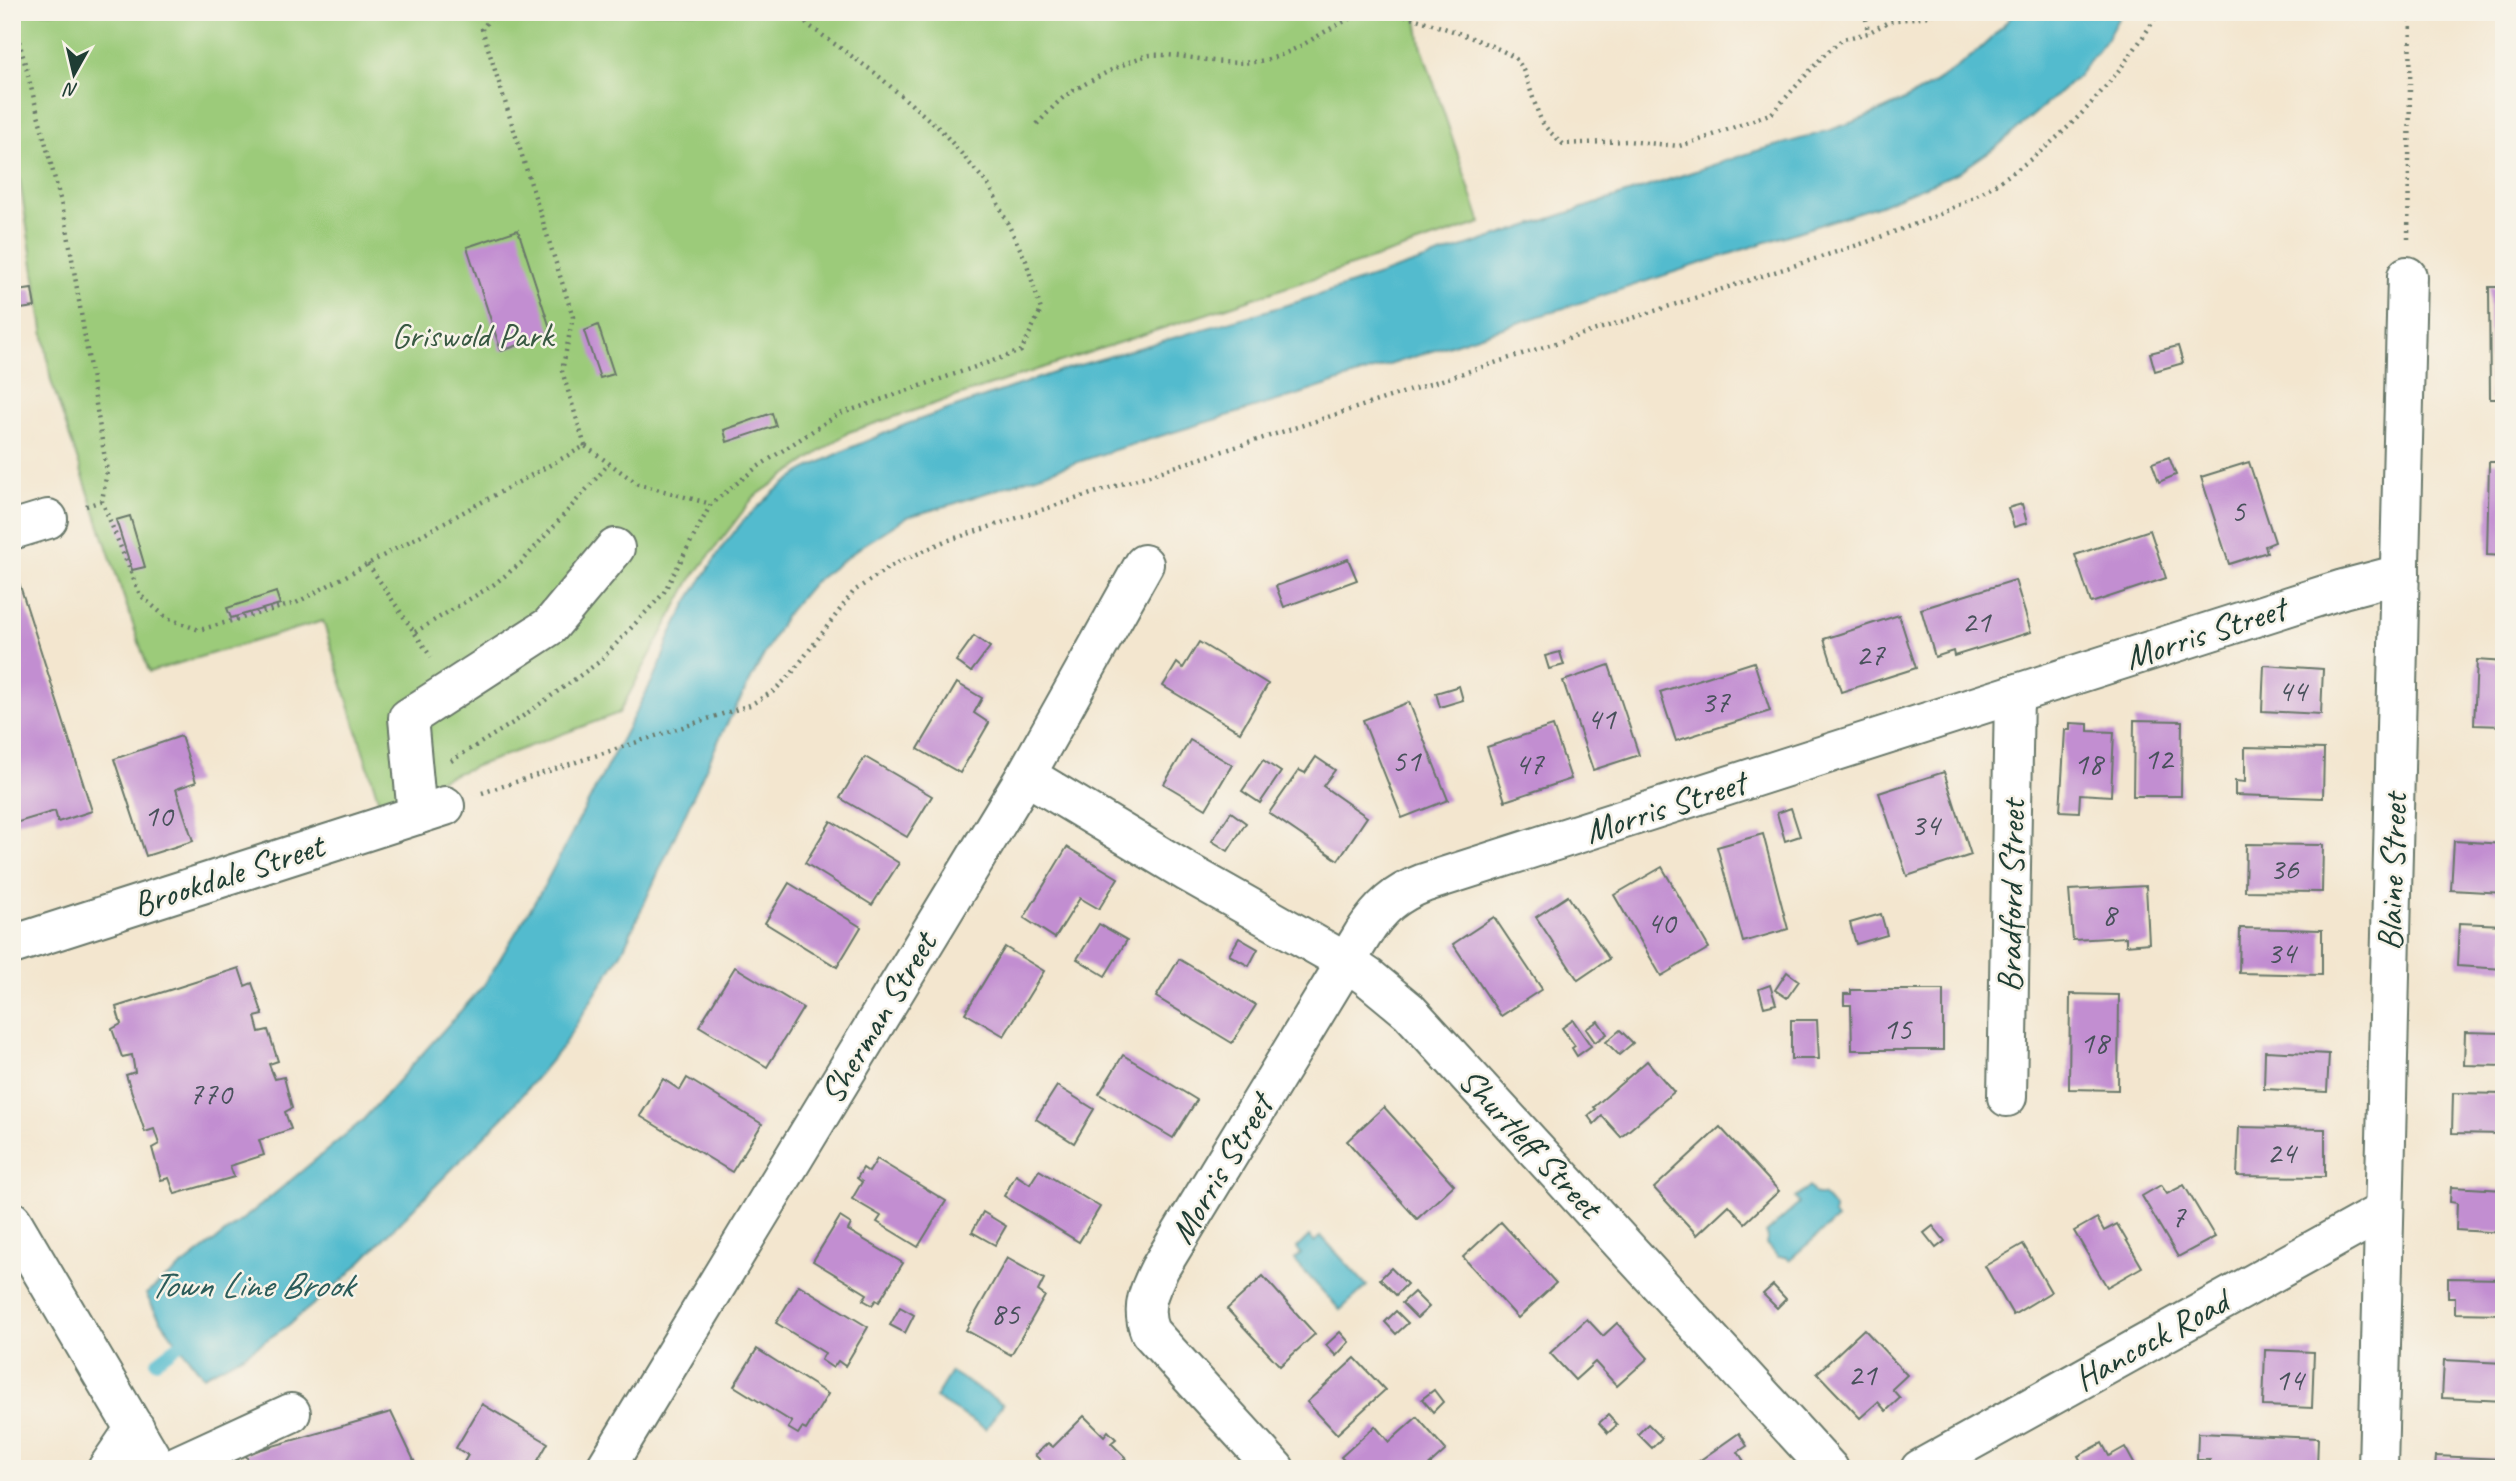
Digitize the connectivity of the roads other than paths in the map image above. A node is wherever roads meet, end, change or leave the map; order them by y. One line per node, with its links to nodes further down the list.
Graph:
1 (2407, 276): 4 (street, Blaine Street)
2 (615, 548): 7 (street, Brookdale Street)
3 (1144, 564): 6 (street, Sherman Street)
4 (2400, 574): 5 (street, Morris Street); 10 (street, Blaine Street)
5 (2014, 694): 8 (street, Morris Street); 9 (street, Bradford Street)
6 (1026, 775): 8 (street, Shurtleff Street); 17 (street, Sherman Street)
7 (12, 945)
8 (1346, 962): 18 (street, Morris Street); 19 (street, Shurtleff Street)
9 (2007, 1097)
10 (2382, 1212): 20 (street, Hancock Road); 21 (street, Blaine Street)
11 (12, 1221): 13 (street)
12 (291, 1413): 16 (street)
13 (135, 1428): 14 (street); 15 (street)
14 (107, 1469)
15 (159, 1469)
16 (169, 1469)
17 (605, 1469)
18 (1275, 1469)
19 (1829, 1469)
20 (1920, 1469)
21 (2378, 1469)

